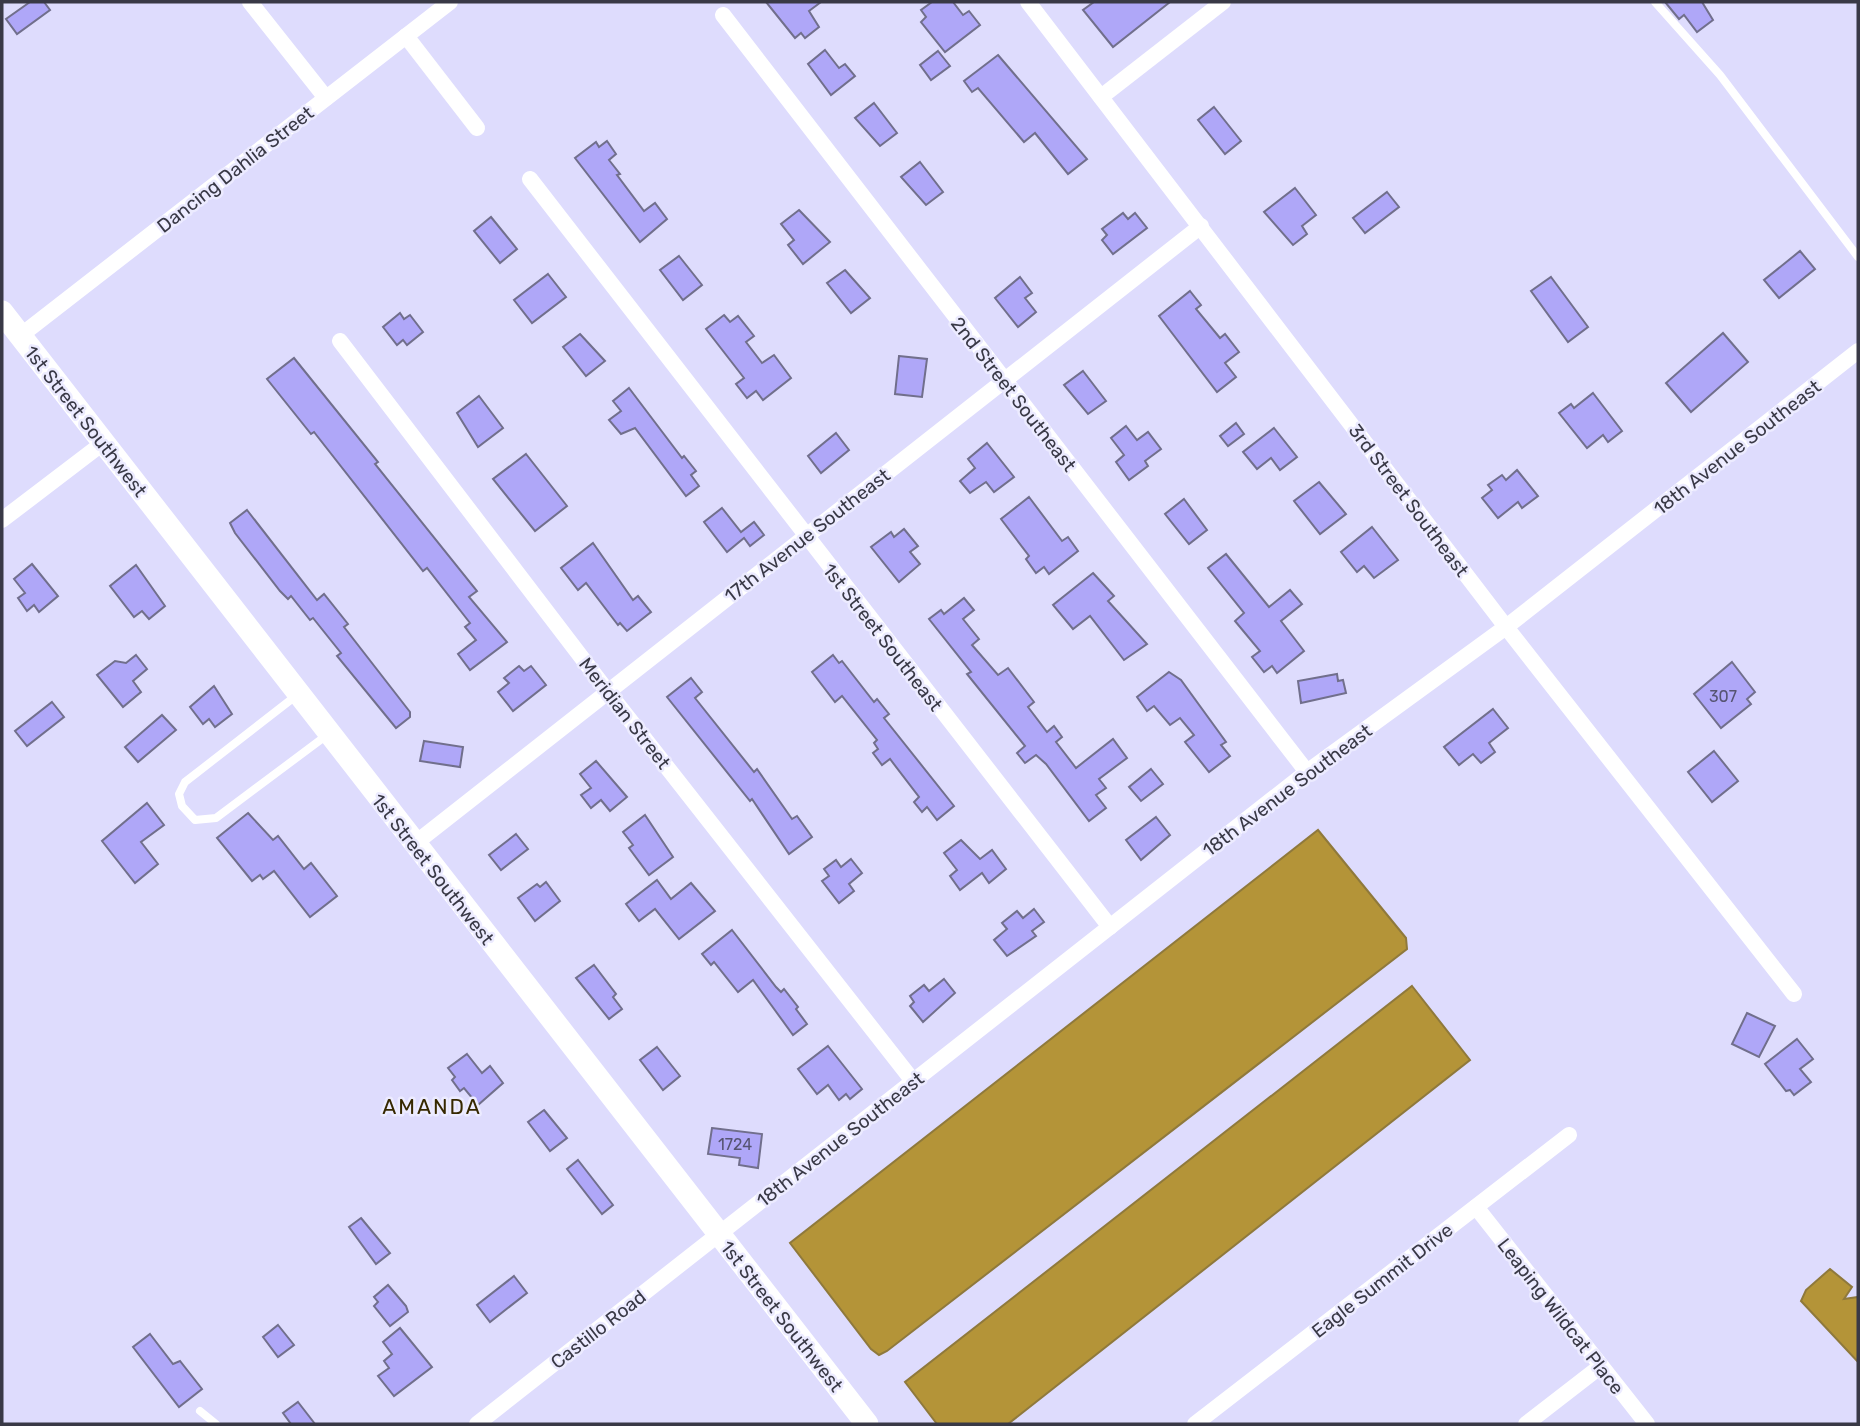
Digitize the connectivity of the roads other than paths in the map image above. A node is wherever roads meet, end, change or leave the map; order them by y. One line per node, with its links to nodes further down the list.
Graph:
1 (250, 2): 9 (street)
2 (450, 2): 7 (street, Dancing Dahlia Street)
3 (1028, 2): 8 (street, 3rd Street Southeast)
4 (1223, 2): 8 (street)
5 (1656, 2): 13 (lane)
6 (723, 15): 18 (street, 2nd Street Southeast)
7 (406, 36): 9 (street, Dancing Dahlia Street); 10 (street)
8 (1101, 97): 12 (street, 3rd Street Southeast)
9 (326, 98): 15 (street, Dancing Dahlia Street)
10 (477, 128)
11 (530, 179): 21 (street, 1st Street Southeast)
12 (1201, 226): 18 (street, 17th Avenue Southeast); 22 (street, 3rd Street Southeast)
13 (1858, 257)
14 (2, 312): 15 (street, 1st Street Southwest)
15 (20, 336): 19 (street, 1st Street Southwest)
16 (340, 341): 23 (street, Meridian Street)
17 (1858, 351): 22 (street, 18th Avenue Southeast)
18 (1003, 380): 21 (street, 17th Avenue Southeast); 26 (street, 2nd Street Southeast)
19 (103, 443): 20 (street); 24 (street, 1st Street Southwest)
20 (2, 520)
21 (805, 536): 23 (street, 17th Avenue Southeast); 28 (street, 1st Street Southeast)
22 (1506, 627): 26 (street, 18th Avenue Southeast); 29 (street, 3rd Street Southeast)
23 (608, 692): 27 (street, 17th Avenue Southeast); 30 (street, Meridian Street)
24 (297, 695): 25 (street, 1st Street Southwest); 25 (lane)
25 (328, 734): 27 (street, 1st Street Southwest)
26 (1307, 772): 28 (street, 18th Avenue Southeast)
27 (414, 845): 33 (street, 1st Street Southwest)
28 (1110, 927): 30 (street, 18th Avenue Southeast)
29 (1794, 994)
30 (913, 1082): 33 (street, 18th Avenue Southeast)
31 (1569, 1135): 32 (street, Eagle Summit Drive)
32 (1476, 1207): 34 (street, Leaping Wildcat Place); 39 (street, Eagle Summit Drive)
33 (718, 1234): 37 (street, Castillo Road); 38 (street, 1st Street Southwest)
34 (1601, 1366): 40 (street); 41 (street, Leaping Wildcat Place)
35 (200, 1411): 36 (lane)
36 (216, 1424)
37 (477, 1424)
38 (867, 1424)
39 (1195, 1424)
40 (1526, 1424)
41 (1647, 1424)

